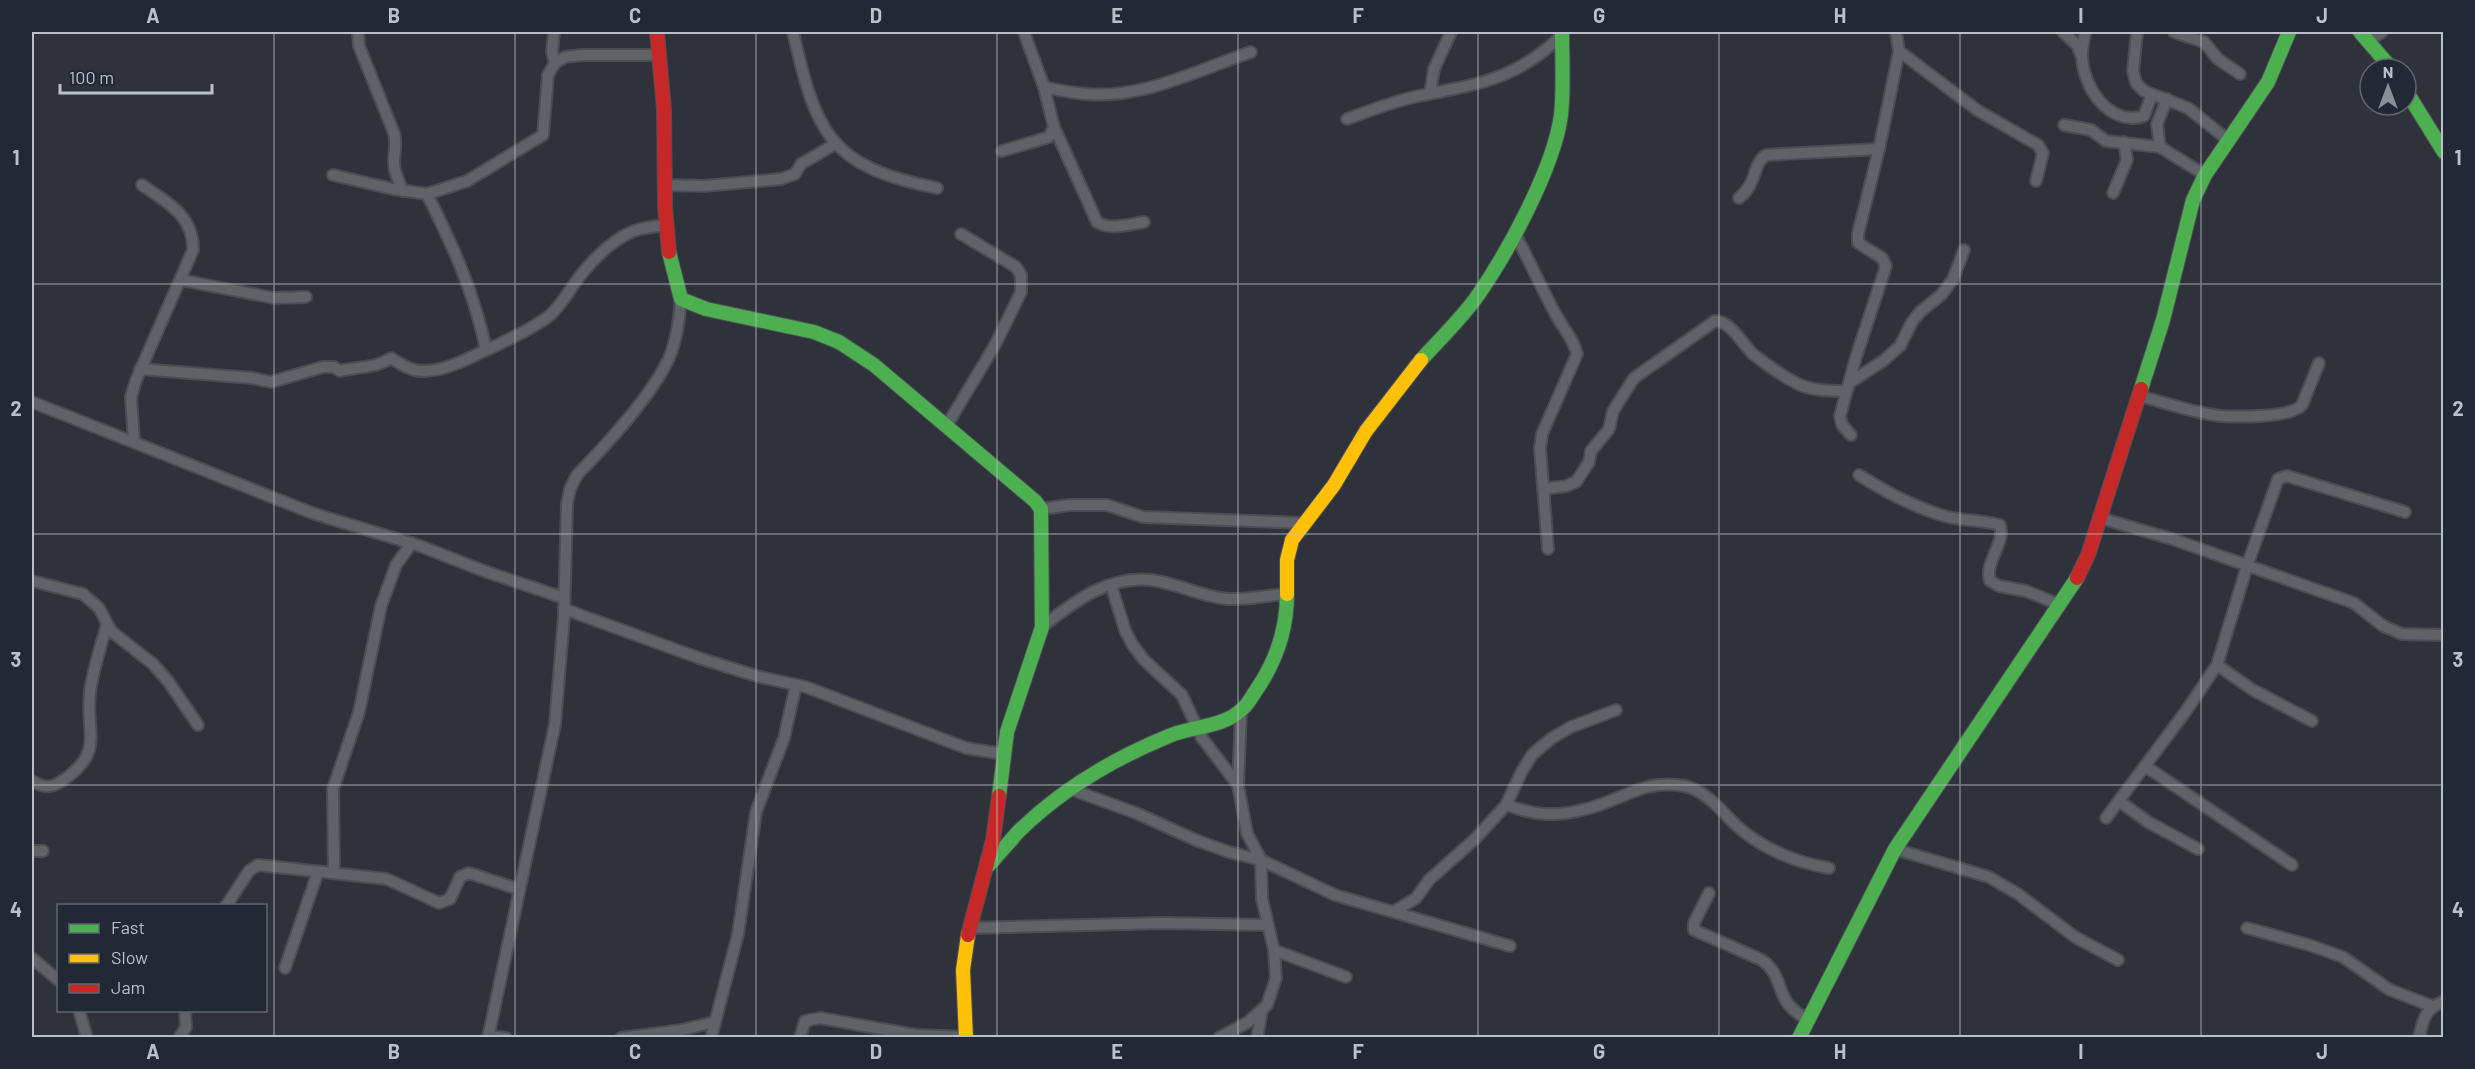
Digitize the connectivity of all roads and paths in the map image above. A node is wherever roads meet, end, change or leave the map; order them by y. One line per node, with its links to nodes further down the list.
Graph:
1 (358, 32): 44 (street)
2 (554, 32): 21 (street)
3 (657, 32): 18 (street)
4 (793, 32): 33 (street)
5 (1024, 32): 23 (street)
6 (1451, 32): 24 (street)
7 (1896, 32): 16 (street)
8 (2063, 32): 19 (street)
9 (2085, 32): 19 (street)
10 (2137, 32): 25 (street)
11 (2174, 32): 22 (street)
12 (2289, 32): 31 (street)
13 (2382, 32): 15 (street)
14 (1562, 33): 24 (street); 51 (street)
15 (2364, 36): 20 (street)
16 (1899, 51): 35 (street); 40 (street)
17 (1251, 52): 23 (street)
18 (657, 56): 21 (street); 42 (street)
19 (2082, 56): 25 (street)
20 (2382, 57)
21 (555, 63): 46 (street)
22 (2241, 74)
23 (1044, 87): 30 (street)
24 (1430, 94): 28 (street)
25 (2152, 94): 26 (street)
26 (2167, 99): 31 (street); 34 (street)
27 (2418, 110): 37 (street)
28 (1347, 118)
29 (2064, 125): 32 (street)
30 (1054, 127): 36 (street); 48 (street)
31 (2228, 140): 39 (street)
32 (2124, 142): 34 (street); 45 (street)
33 (835, 144): 42 (street); 43 (street)
34 (2160, 147): 39 (street)
35 (1879, 149): 47 (street); 59 (street)
36 (1002, 151)
37 (2444, 152)
38 (333, 175): 44 (street)
39 (2205, 175): 60 (street)
40 (2036, 181)
41 (142, 185): 53 (street)
42 (666, 185): 49 (street)
43 (937, 188)
44 (403, 191): 46 (street)
45 (2113, 193)
46 (427, 194): 56 (street)
47 (1739, 198)
48 (1144, 222)
49 (667, 225): 55 (street); 56 (street)
50 (961, 234): 62 (street)
51 (1515, 234): 66 (street); 70 (street)
52 (1964, 250): 59 (street)
53 (181, 280): 54 (street); 58 (street)
54 (306, 297)
55 (681, 299): 62 (street); 77 (street)
56 (486, 350): 58 (street)
57 (2319, 363): 60 (street)
58 (140, 369): 64 (street)
59 (1848, 387): 63 (street); 66 (street)
60 (2140, 396): 69 (street)
61 (32, 402): 64 (street)
62 (947, 425): 67 (street)
63 (1851, 435)
64 (134, 442): 71 (street)
65 (1859, 475): 78 (street)
66 (1543, 489): 72 (street)
67 (1041, 509): 70 (street); 80 (street)
68 (2405, 512): 73 (street)
69 (2100, 518): 73 (street); 78 (street)
70 (1304, 523): 76 (street)
71 (412, 543): 77 (street); 106 (street)
72 (1548, 549)
73 (2247, 566): 81 (street); 82 (street)
74 (32, 581): 79 (street)
75 (1111, 585): 76 (street); 80 (street); 88 (street)
76 (1287, 594): 85 (street)
77 (564, 603): 83 (street); 107 (street)
78 (2058, 604): 97 (street)
79 (107, 624): 87 (street); 91 (street)
80 (1042, 627): 89 (street)
81 (2444, 634)
82 (2217, 665): 86 (street); 90 (street)
83 (796, 685): 89 (street); 127 (street)
84 (1616, 710): 95 (street)
85 (1241, 711): 88 (street); 92 (street)
86 (2312, 721)
87 (198, 725)
88 (1199, 727): 92 (street); 93 (street)
89 (1003, 753): 104 (street)
90 (2145, 766): 94 (street); 102 (street)
91 (32, 782)
92 (1238, 785): 101 (street)
93 (1070, 789): 101 (street); 104 (street)
94 (2119, 801): 96 (street); 98 (street)
95 (1506, 805): 103 (street); 110 (street)
96 (2106, 818)
97 (1894, 849): 117 (street); 126 (street)
98 (2198, 849)
99 (32, 851): 100 (street)
100 (43, 851)
101 (1261, 860): 110 (street); 111 (street)
102 (2292, 866)
103 (1829, 868)
104 (986, 870): 112 (street)
105 (318, 872): 106 (street); 109 (street); 118 (street)
106 (334, 873): 107 (street)
107 (518, 889): 128 (street)
108 (1709, 893): 126 (street)
109 (227, 904)
110 (1395, 911): 114 (street)
111 (1268, 925): 112 (street); 115 (street)
112 (969, 928): 129 (street)
113 (2247, 928): 122 (street)
114 (1510, 946)
115 (1274, 950): 119 (street); 123 (street)
116 (32, 958): 120 (street)
117 (2118, 960)
118 (285, 968)
119 (1346, 977)
120 (57, 979)
121 (2444, 1001): 122 (street)
122 (2432, 1006): 139 (street)
123 (1262, 1010): 136 (street); 137 (street)
124 (79, 1012): 130 (street)
125 (185, 1012): 131 (street)
126 (1807, 1020): 138 (street)
127 (714, 1022): 133 (street); 134 (street)
128 (488, 1037): 132 (street)
129 (966, 1037): 135 (street)
130 (87, 1038)
131 (179, 1038)
132 (506, 1038)
133 (621, 1038)
134 (711, 1038)
135 (800, 1038)
136 (1219, 1038)
137 (1257, 1038)
138 (1799, 1038)
139 (2420, 1038)

